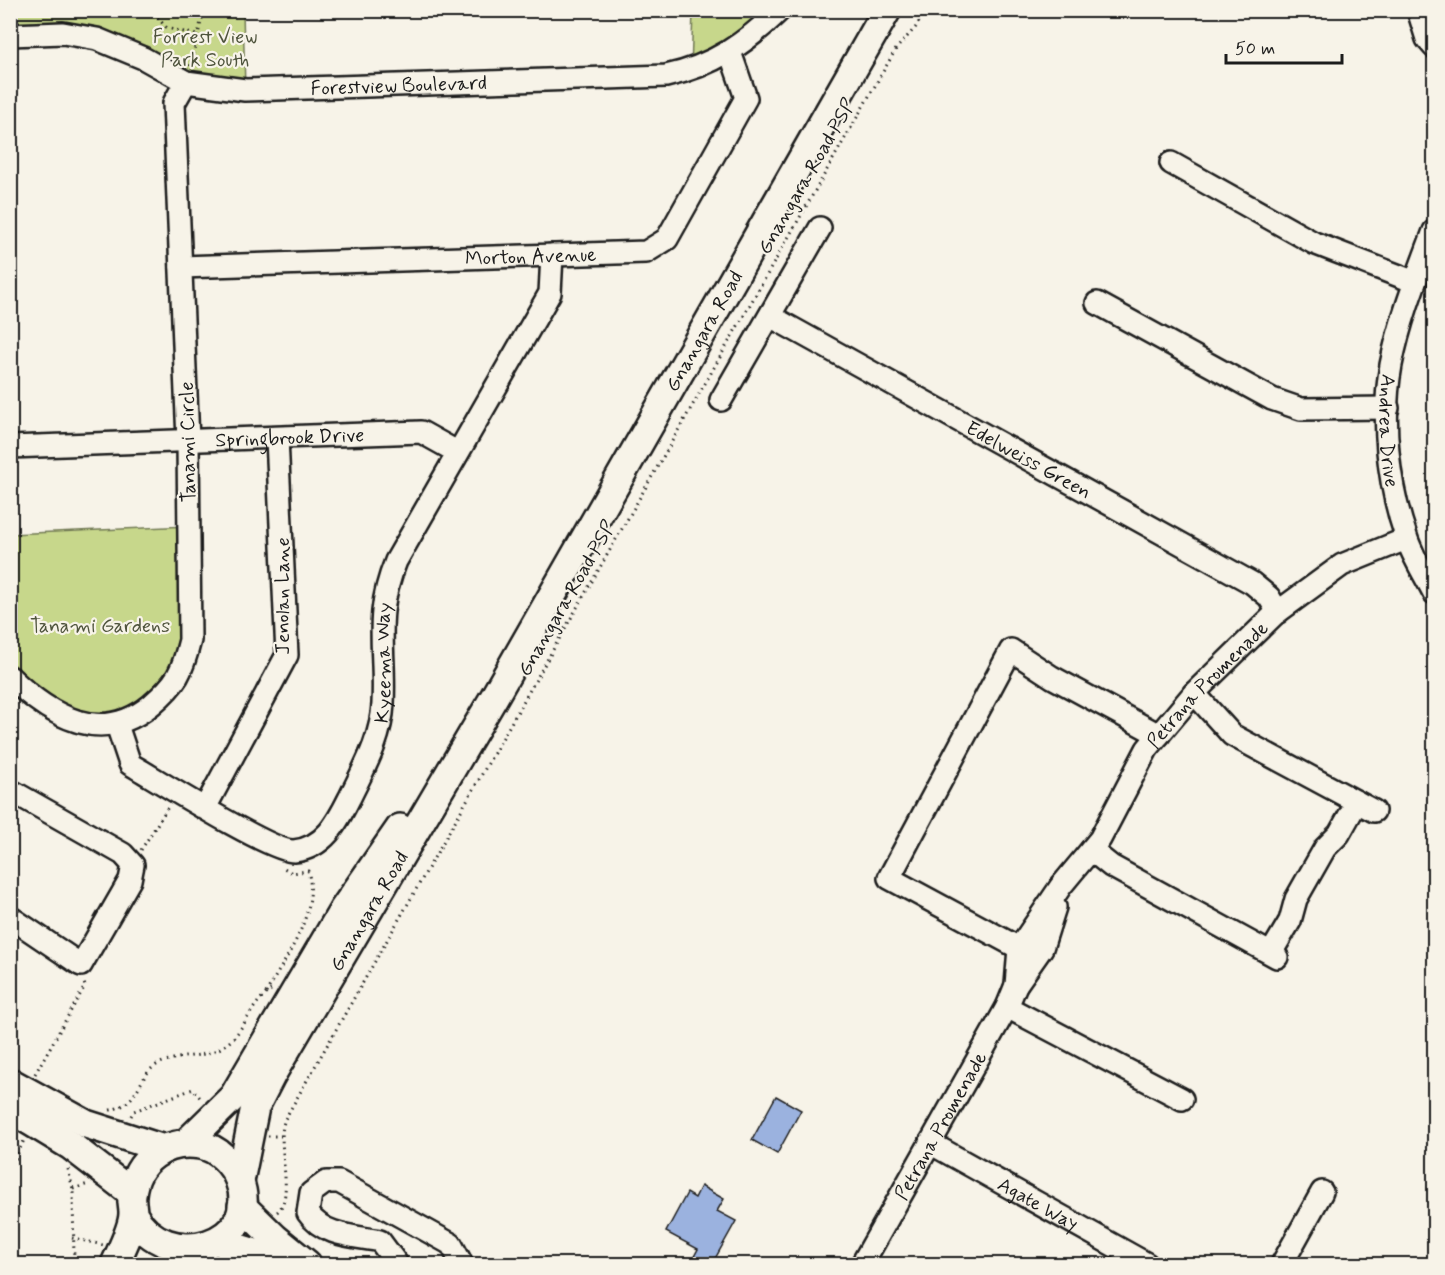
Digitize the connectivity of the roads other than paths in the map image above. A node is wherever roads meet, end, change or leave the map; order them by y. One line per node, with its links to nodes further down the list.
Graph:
1 (780, 10): 6 (street, Forestview Boulevard)
2 (887, 10): 25 (main road, Gnangara Road)
3 (1418, 10): 5 (street)
4 (10, 35): 7 (street, Forestview Boulevard)
5 (1434, 46)
6 (730, 52): 7 (street, Forestview Boulevard); 11 (street, Morton Avenue)
7 (186, 82): 12 (street, Tanami Circle)
8 (1171, 163): 13 (street)
9 (820, 228): 15 (street)
10 (1434, 231): 13 (street, Andrea Drive)
11 (552, 255): 12 (street, Morton Avenue); 21 (street, Kyeema Way)
12 (181, 267): 19 (street, Tanami Circle)
13 (1415, 282): 17 (street, Andrea Drive)
14 (1097, 303): 17 (street)
15 (770, 316): 16 (street); 24 (street, Edelweiss Green)
16 (722, 400)
17 (1388, 408): 22 (street, Andrea Drive)
18 (277, 438): 19 (street, Springbrook Drive); 21 (street, Springbrook Drive); 31 (street, Jenolan Lane)
19 (188, 441): 20 (street, Springbrook Drive); 28 (street, Tanami Circle)
20 (10, 447)
21 (457, 452): 31 (street, Kyeema Way)
22 (1406, 539): 23 (street, Andrea Drive); 24 (street, Petrana Promenade)
23 (1434, 593)
24 (1278, 612): 27 (street, Petrana Promenade)
25 (518, 651): 41 (main road, Gnangara Road); 43 (main road, Gnangara Road)
26 (10, 677): 28 (street)
27 (1194, 693): 29 (street, Petrana Promenade); 32 (street)
28 (117, 725): 31 (street, Kyeema Way)
29 (1159, 735): 32 (street, Petrana Promenade); 35 (street)
30 (10, 790): 34 (street)
31 (205, 808)
32 (1091, 850): 33 (street, Petrana Promenade)
33 (1061, 886): 35 (street, Petrana Promenade); 36 (street)
34 (10, 917)
35 (1019, 948): 36 (street)
36 (1016, 985): 37 (street, Petrana Promenade)
37 (1007, 1007): 39 (street); 40 (street, Petrana Promenade)
38 (26, 1084): 41 (main road); 44 (main road)
39 (1182, 1099)
40 (930, 1143): 52 (street, Petrana Promenade); 53 (street, Agate Way)
41 (175, 1146): 43 (main road); 44 (main road)
42 (1322, 1192): 54 (street)
43 (241, 1193): 45 (main road); 49 (main road)
44 (133, 1204): 46 (main road); 47 (main road)
45 (222, 1242): 46 (main road); 48 (main road)
46 (186, 1259)
47 (115, 1264)
48 (291, 1264)
49 (307, 1264)
50 (397, 1264): 51 (street)
51 (462, 1264)
52 (862, 1264)
53 (1147, 1264)
54 (1282, 1264)

